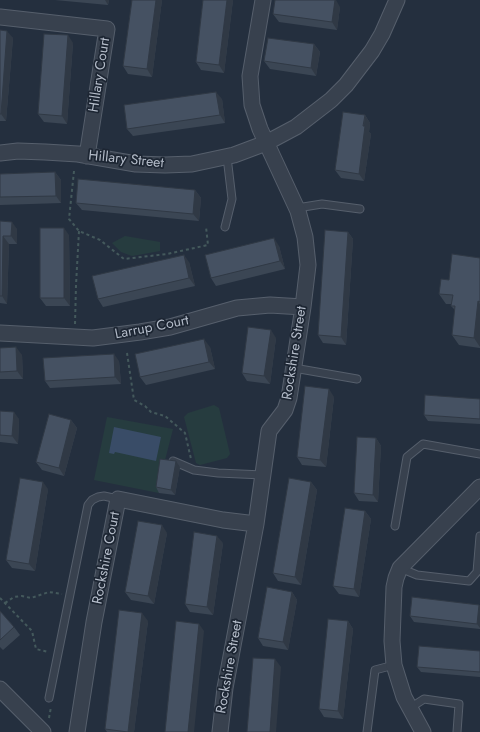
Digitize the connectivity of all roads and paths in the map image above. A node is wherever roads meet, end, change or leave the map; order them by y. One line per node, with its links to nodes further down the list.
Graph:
1 (263, 0): 4 (street, Rockshire Street)
2 (397, 0): 4 (street, Hillary Street)
3 (0, 17): 6 (street, Hillary Court)
4 (266, 142): 7 (street, Hillary Street); 9 (street, Rockshire Street)
5 (0, 153): 6 (street, Hillary Street)
6 (87, 156): 7 (street, Hillary Street)
7 (227, 157): 12 (lane)
8 (74, 171): 13 (path)
9 (297, 208): 10 (lane); 14 (street, Rockshire Street)
10 (360, 209)
11 (206, 227): 13 (path)
12 (224, 227)
13 (79, 231): 16 (path)
14 (303, 307): 16 (street, Larrup Court); 18 (street, Rockshire Street)
15 (0, 333): 16 (street, Larrup Court)
16 (74, 337)
17 (127, 353): 22 (path)
18 (294, 368): 19 (lane); 23 (street, Rockshire Street)
19 (357, 379)
20 (480, 454): 27 (lane)
21 (173, 461): 22 (lane)
22 (194, 470): 23 (lane)
23 (263, 475): 26 (street, Rockshire Street)
24 (478, 493): 29 (street)
25 (118, 499): 26 (street, Rockshire Court); 36 (lane); 39 (street, Rockshire Court)
26 (256, 524): 40 (street, Rockshire Street)
27 (395, 526)
28 (480, 536): 29 (lane)
29 (400, 568): 34 (street)
30 (53, 593): 32 (path)
31 (0, 598): 32 (path)
32 (5, 603): 33 (path)
33 (42, 650)
34 (394, 665): 37 (street); 41 (lane)
35 (0, 689): 38 (street)
36 (49, 698): 38 (path)
37 (410, 708): 42 (street); 43 (lane)
38 (46, 727)
39 (77, 732)
40 (220, 732)
41 (367, 732)
42 (423, 732)
43 (457, 732)

